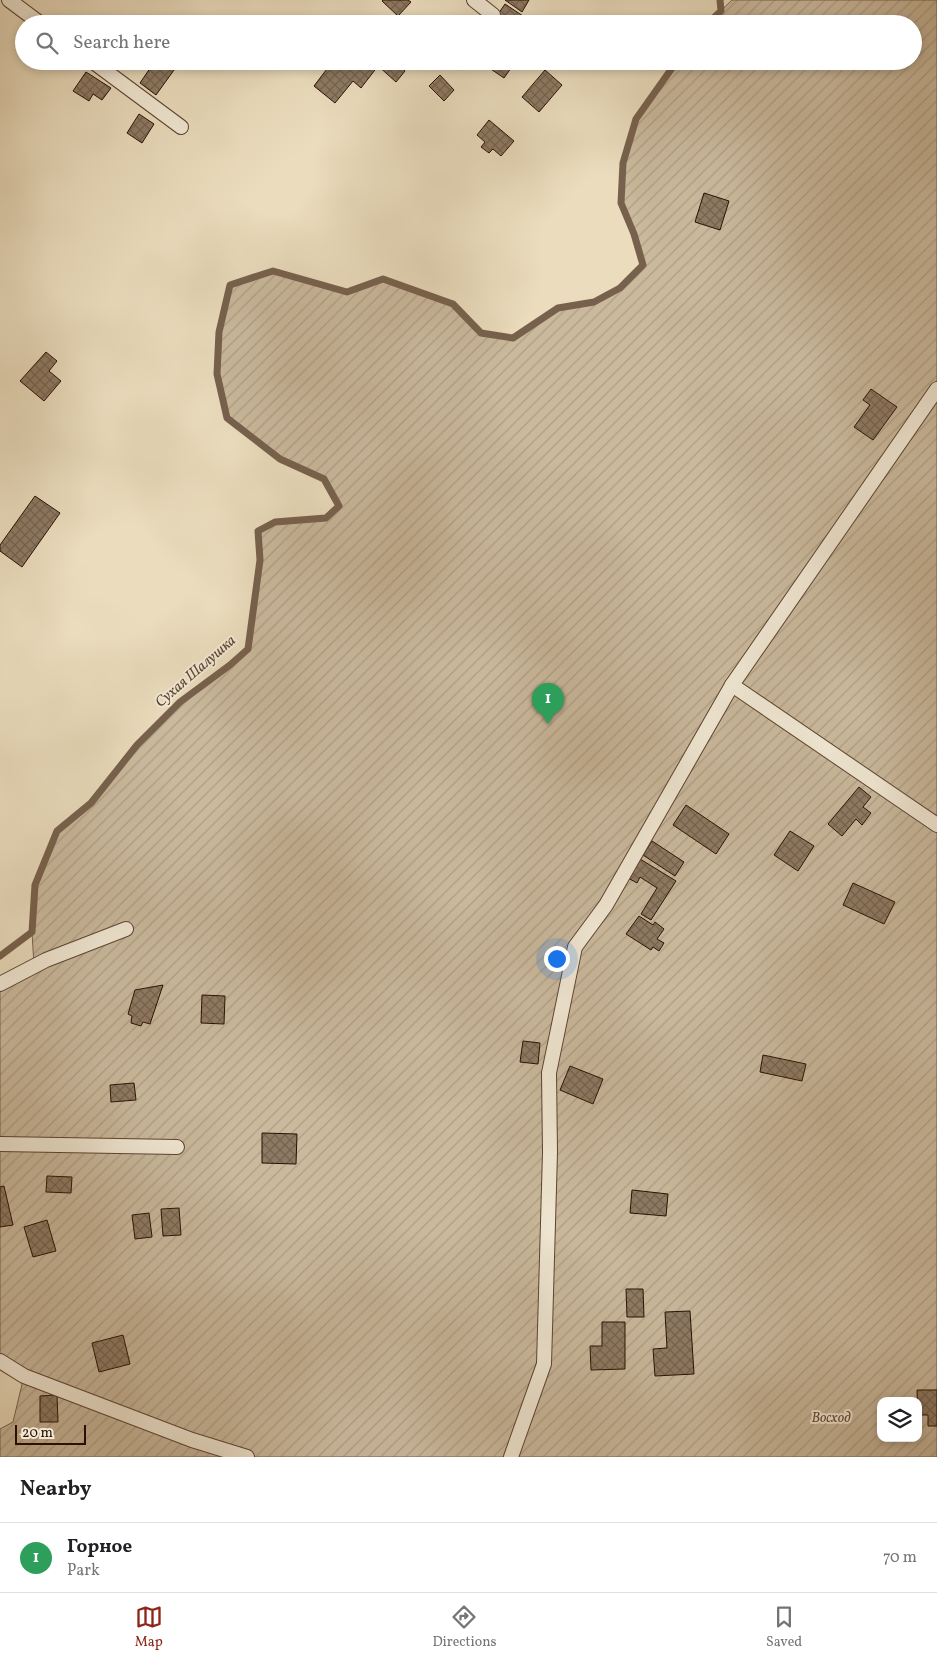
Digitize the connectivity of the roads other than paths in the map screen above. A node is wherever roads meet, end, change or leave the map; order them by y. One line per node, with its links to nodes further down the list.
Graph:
1 (9, 0): 3 (lane)
2 (474, 0): 4 (lane)
3 (29, 15)
4 (492, 15)
5 (104, 70): 6 (lane)
6 (181, 127)
7 (937, 389): 8 (lane)
8 (732, 685): 9 (lane); 16 (lane)
9 (937, 825)
10 (126, 929): 11 (lane)
11 (0, 984)
12 (0, 1144): 13 (lane)
13 (176, 1147)
14 (0, 1361): 15 (lane)
15 (247, 1457)
16 (511, 1457)

